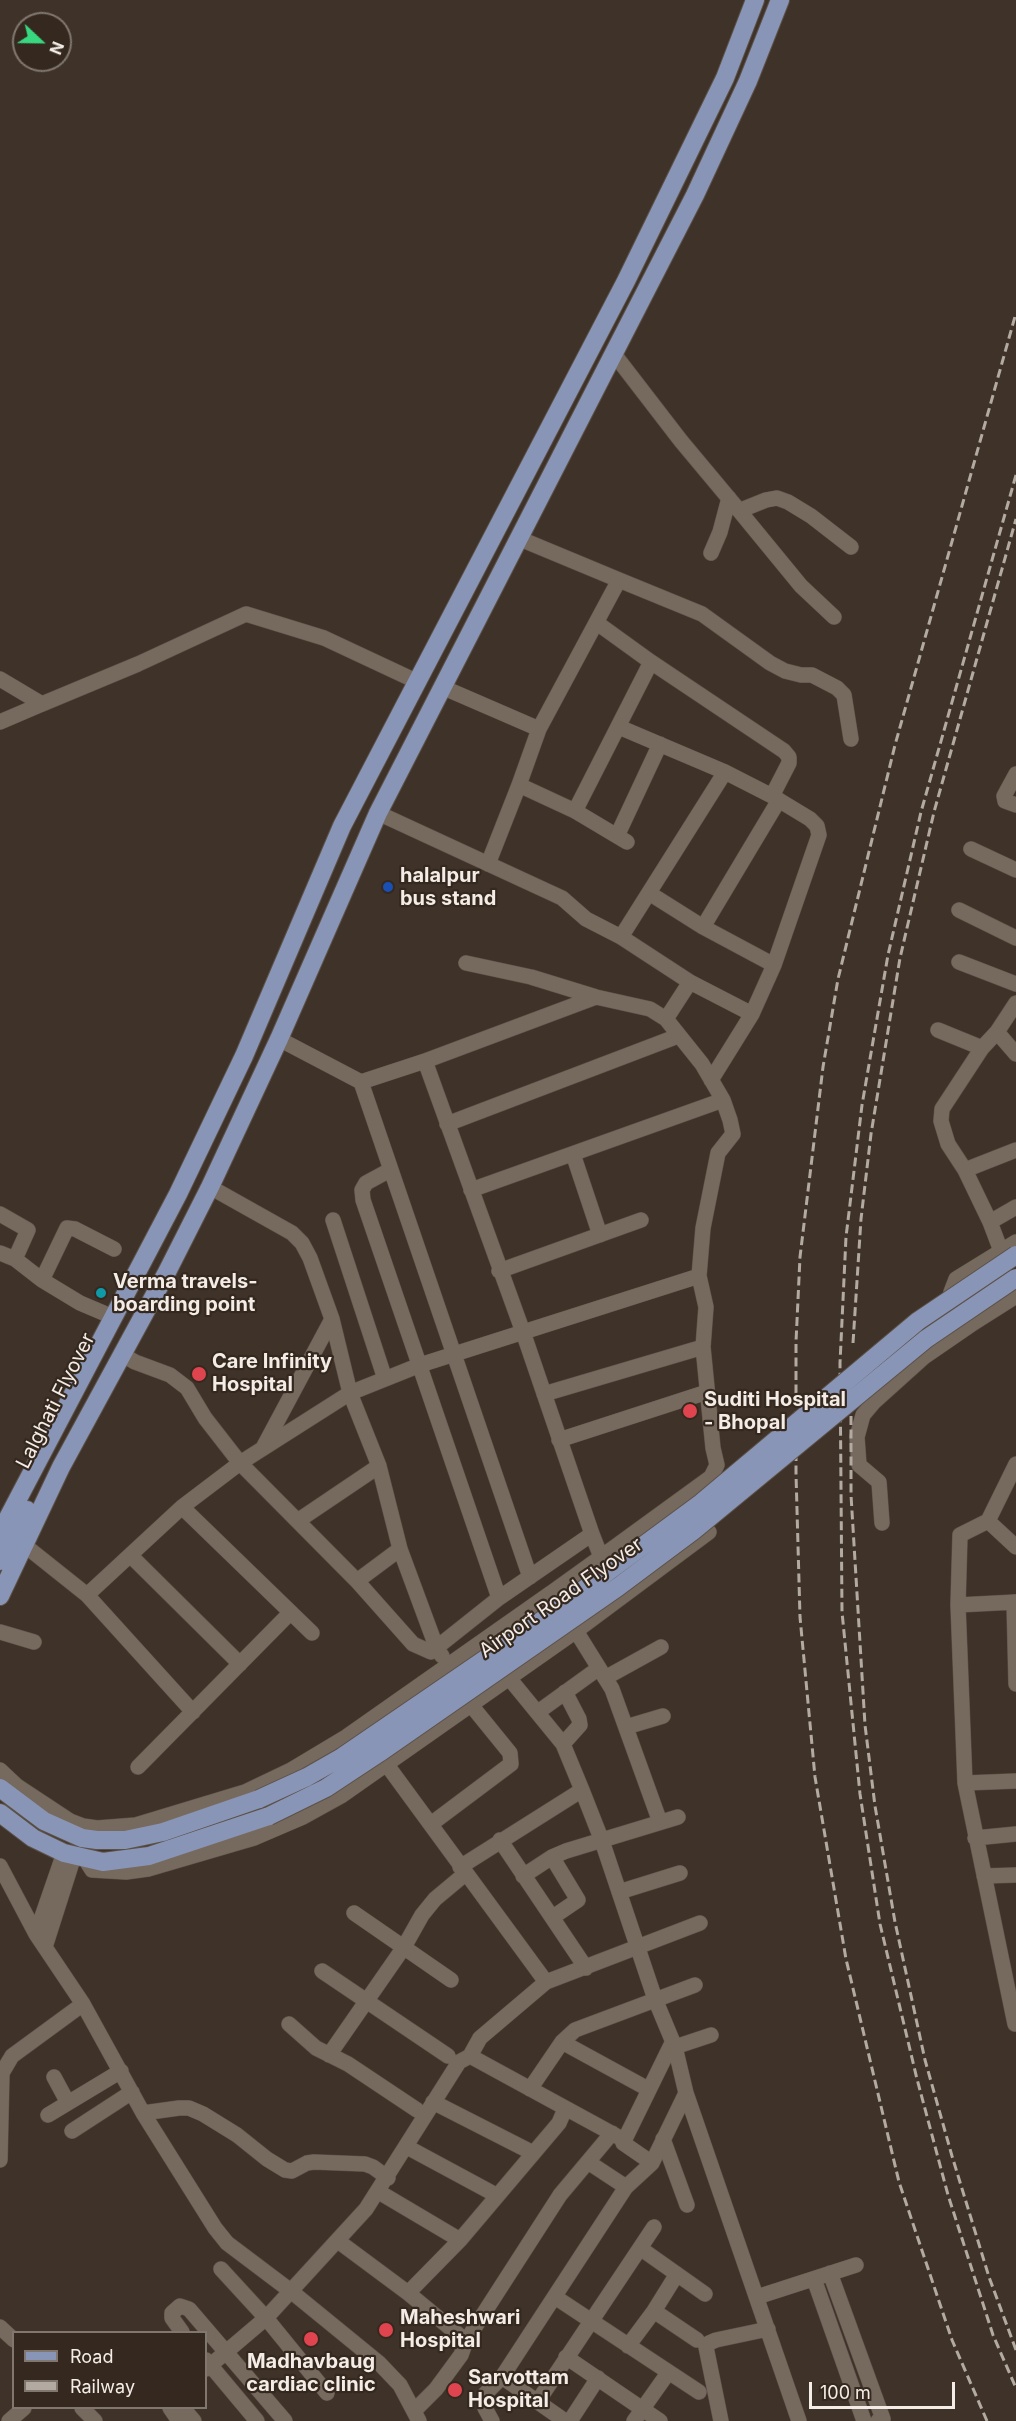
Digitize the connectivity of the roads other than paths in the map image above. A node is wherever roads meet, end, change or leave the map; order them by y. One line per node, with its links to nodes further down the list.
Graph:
1 (755, 0): 13 (main road)
2 (780, 0): 3 (main road)
3 (614, 354): 4 (street); 5 (main road)
4 (733, 503): 6 (street); 7 (street); 9 (street)
5 (518, 538): 8 (street); 14 (main road)
6 (851, 547)
7 (711, 553)
8 (619, 580): 10 (street); 19 (street)
9 (834, 617)
10 (597, 623): 11 (street); 18 (street)
11 (651, 662): 17 (street); 24 (street)
12 (0, 679): 15 (street)
13 (418, 682): 15 (street); 62 (main road)
14 (442, 687): 18 (street); 27 (main road)
15 (42, 704): 16 (street)
16 (0, 722)
17 (619, 727): 20 (street); 26 (street)
18 (539, 729): 23 (street)
19 (852, 739)
20 (660, 744): 21 (street); 26 (street)
21 (725, 772): 24 (street); 31 (street)
22 (1016, 774): 25 (street)
23 (519, 785): 26 (street); 29 (street)
24 (776, 798): 33 (street); 38 (street)
25 (1016, 805)
26 (575, 811)
27 (378, 813): 29 (street); 48 (main road)
28 (971, 849): 30 (street)
29 (488, 864): 34 (street)
30 (1016, 870)
31 (649, 893): 33 (street); 34 (street)
32 (959, 910): 35 (street)
33 (703, 927): 38 (street)
34 (621, 937): 39 (street)
35 (1016, 938)
36 (959, 962): 40 (street)
37 (466, 963): 41 (street)
38 (774, 965): 43 (street)
39 (690, 982): 43 (street); 44 (street)
40 (1016, 984)
41 (596, 997): 44 (street); 51 (street)
42 (1016, 1003): 46 (street)
43 (752, 1014): 52 (street)
44 (666, 1019): 47 (street)
45 (938, 1030): 49 (street)
46 (997, 1032): 49 (street); 50 (street)
47 (678, 1036): 52 (street); 55 (street)
48 (279, 1039): 53 (street); 60 (main road)
49 (982, 1048): 59 (street)
50 (1016, 1054)
51 (425, 1062): 53 (street); 55 (street)
52 (711, 1080): 54 (street)
53 (361, 1082): 58 (street)
54 (723, 1100): 57 (street); 75 (street)
55 (447, 1124): 61 (street)
56 (1016, 1150): 59 (street)
57 (573, 1154): 61 (street); 68 (street)
58 (390, 1170): 84 (street); 86 (street)
59 (965, 1170): 67 (street)
60 (210, 1187): 80 (street); 85 (main road)
61 (471, 1190): 74 (street)
62 (178, 1194): 79 (main road); 108 (main road, Lalghati Flyover)
63 (1016, 1207): 67 (street)
64 (0, 1214): 73 (street)
65 (333, 1220): 87 (street)
66 (641, 1220): 68 (street)
67 (990, 1222): 72 (street)
68 (600, 1235): 74 (street)
69 (1016, 1242): 72 (street)
70 (114, 1249): 77 (street)
71 (0, 1253): 73 (street)
72 (1008, 1253): 81 (street); 143 (main road, Airport Road Flyover, bridge)
73 (15, 1259): 77 (street)
74 (499, 1271): 82 (street)
75 (699, 1276): 82 (street); 83 (street)
76 (1016, 1278): 152 (main road, Airport Road Flyover, bridge)
77 (42, 1280): 79 (street)
78 (1016, 1296): 81 (street)
79 (113, 1317): 101 (main road)
80 (332, 1319): 89 (street); 92 (street)
81 (972, 1324): 99 (street)
82 (523, 1332): 84 (street); 90 (street)
83 (703, 1347): 88 (street); 90 (street)
84 (456, 1354): 86 (street); 109 (street)
85 (123, 1355): 93 (street); 103 (main road)
86 (420, 1365): 87 (street); 114 (street)
87 (385, 1379): 89 (street)
88 (707, 1392): 91 (street); 107 (street)
89 (350, 1393): 92 (street); 95 (street)
90 (544, 1394): 91 (street)
91 (559, 1440): 102 (street)
92 (262, 1448): 93 (street)
93 (240, 1463): 96 (street); 97 (street)
94 (1016, 1464): 98 (street)
95 (379, 1466): 97 (street); 105 (street)
96 (182, 1507): 106 (street); 117 (street)
97 (299, 1520): 110 (street)
98 (988, 1521): 104 (street); 116 (street)
99 (882, 1523)
100 (709, 1532): 118 (street)
101 (0, 1533)
102 (592, 1534): 107 (street); 109 (street)
103 (23, 1544): 112 (street); 113 (main road)
104 (1016, 1547)
105 (400, 1549): 110 (street); 123 (street)
106 (131, 1556): 112 (street); 124 (street)
107 (601, 1557): 111 (street)
108 (0, 1561)
109 (530, 1577): 114 (street)
110 (357, 1581): 123 (street)
111 (551, 1593): 118 (street); 125 (street)
112 (87, 1595): 131 (street)
113 (0, 1596)
114 (499, 1598): 123 (street)
115 (1015, 1602): 116 (street); 128 (street)
116 (957, 1605): 140 (street)
117 (290, 1613): 120 (street); 124 (street)
118 (576, 1631): 126 (street); 127 (street)
119 (0, 1632): 121 (street)
120 (312, 1633)
121 (34, 1642)
122 (661, 1647): 126 (street)
123 (437, 1649): 125 (street)
124 (240, 1664): 131 (street)
125 (448, 1665): 143 (street)
126 (602, 1673): 129 (street); 134 (street)
127 (509, 1678): 130 (street); 132 (street)
128 (1016, 1684)
129 (565, 1692): 132 (street); 135 (street)
130 (471, 1705): 136 (street); 147 (street)
131 (193, 1712): 137 (street)
132 (538, 1712): 135 (street)
133 (663, 1716): 134 (street)
134 (626, 1727): 146 (street)
135 (563, 1744): 142 (street)
136 (387, 1765): 147 (street); 152 (street)
137 (138, 1767)
138 (0, 1770): 143 (street)
139 (1016, 1781): 140 (street)
140 (964, 1783): 149 (street)
141 (0, 1788): 143 (main road, Airport Road Flyover)
142 (582, 1790): 150 (street); 151 (street)
143 (251, 1798)
144 (0, 1813): 152 (main road)
145 (678, 1817): 146 (street)
146 (660, 1822): 151 (street)
147 (431, 1824): 155 (street)
148 (1016, 1834): 149 (street)
149 (975, 1838): 159 (street)
150 (500, 1840): 155 (street); 158 (street)
151 (602, 1841): 153 (street); 160 (street)
152 (74, 1856): 164 (street)
153 (552, 1857): 158 (street); 162 (street)
154 (0, 1866): 164 (street)
155 (462, 1870): 165 (street); 171 (street)
156 (680, 1873): 160 (street)
157 (1016, 1875): 159 (street)
158 (523, 1876): 162 (street)
159 (984, 1876): 168 (street)
160 (619, 1892): 166 (street)
161 (354, 1913): 165 (street)
162 (553, 1917): 167 (street)
163 (700, 1923): 166 (street)
164 (40, 1941): 175 (street)
165 (404, 1947): 170 (street); 174 (street)
166 (638, 1948): 167 (street); 173 (street)
167 (586, 1968): 171 (street)
168 (1010, 1970): 177 (street)
169 (322, 1971): 174 (street)
170 (451, 1980)
171 (546, 1982): 183 (street)
172 (695, 1984): 173 (street)
173 (655, 1999): 179 (street); 180 (street)
174 (366, 2001): 181 (street); 182 (street)
175 (83, 2004): 184 (street); 185 (street)
176 (290, 2024): 181 (street)
177 (1015, 2024)
178 (711, 2035): 180 (street)
179 (562, 2042): 187 (street); 188 (street)
180 (673, 2045): 187 (street); 190 (street)
181 (329, 2055): 194 (street)
182 (448, 2056)
183 (470, 2056): 188 (street); 191 (street)
184 (121, 2072): 189 (street); 192 (street)
185 (1, 2073): 202 (street)
186 (54, 2077): 192 (street)
187 (648, 2088): 198 (street)
188 (530, 2089): 193 (street)
189 (132, 2092): 195 (street); 197 (street)
190 (686, 2093): 199 (street); 223 (street)
191 (433, 2102): 200 (street); 201 (street)
192 (68, 2103): 196 (street)
193 (565, 2109): 198 (street); 201 (street)
194 (417, 2110)
195 (143, 2113): 205 (street); 219 (street)
196 (48, 2115)
197 (72, 2131)
198 (618, 2137): 203 (street); 204 (street)
199 (663, 2139): 204 (street); 209 (street)
200 (407, 2147): 205 (street); 208 (street)
201 (533, 2153): 208 (street)
202 (0, 2160)
203 (588, 2162): 206 (street); 232 (street)
204 (652, 2163): 206 (street)
205 (387, 2178): 207 (street)
206 (626, 2187): 222 (street)
207 (379, 2192): 211 (street); 212 (street)
208 (496, 2195): 211 (street)
209 (687, 2205)
210 (654, 2227): 213 (street)
211 (460, 2240): 220 (street)
212 (338, 2241): 219 (street); 220 (street)
213 (640, 2248): 217 (street); 226 (street)
214 (856, 2265): 216 (street)
215 (221, 2269): 225 (street)
216 (830, 2273): 218 (street); 260 (street)
217 (677, 2274): 221 (street); 224 (street)
218 (814, 2279): 223 (street); 259 (street)
219 (292, 2292): 225 (street); 247 (street)
220 (408, 2293): 232 (street)
221 (705, 2294)
222 (555, 2297): 226 (street); 238 (street)
223 (757, 2297): 228 (street)
224 (654, 2311): 231 (street); 233 (street)
225 (266, 2318): 234 (street); 241 (street)
226 (591, 2321): 233 (street); 235 (street)
227 (0, 2327): 230 (street)
228 (768, 2329): 257 (street); 258 (street)
229 (181, 2331): 234 (street)
230 (12, 2338)
231 (697, 2340)
232 (466, 2341): 247 (street)
233 (628, 2346): 237 (street)
234 (225, 2350): 236 (street); 248 (street)
235 (566, 2358): 239 (street); 242 (street)
236 (207, 2364): 252 (street)
237 (668, 2373): 240 (street); 246 (street)
238 (502, 2377): 242 (street); 253 (street)
239 (598, 2378): 246 (street); 255 (street)
240 (699, 2392)
241 (327, 2393)
242 (538, 2401): 254 (street)
243 (23, 2409): 249 (street)
244 (83, 2409): 250 (street)
245 (184, 2409): 251 (street)
246 (638, 2415): 256 (street)
247 (417, 2416)
248 (280, 2419)
249 (9, 2421)
250 (95, 2421)
251 (194, 2421)
252 (257, 2421)
253 (492, 2421)
254 (565, 2421)
255 (570, 2421)
256 (660, 2421)
257 (721, 2421)
258 (799, 2421)
259 (864, 2421)
260 (878, 2421)

